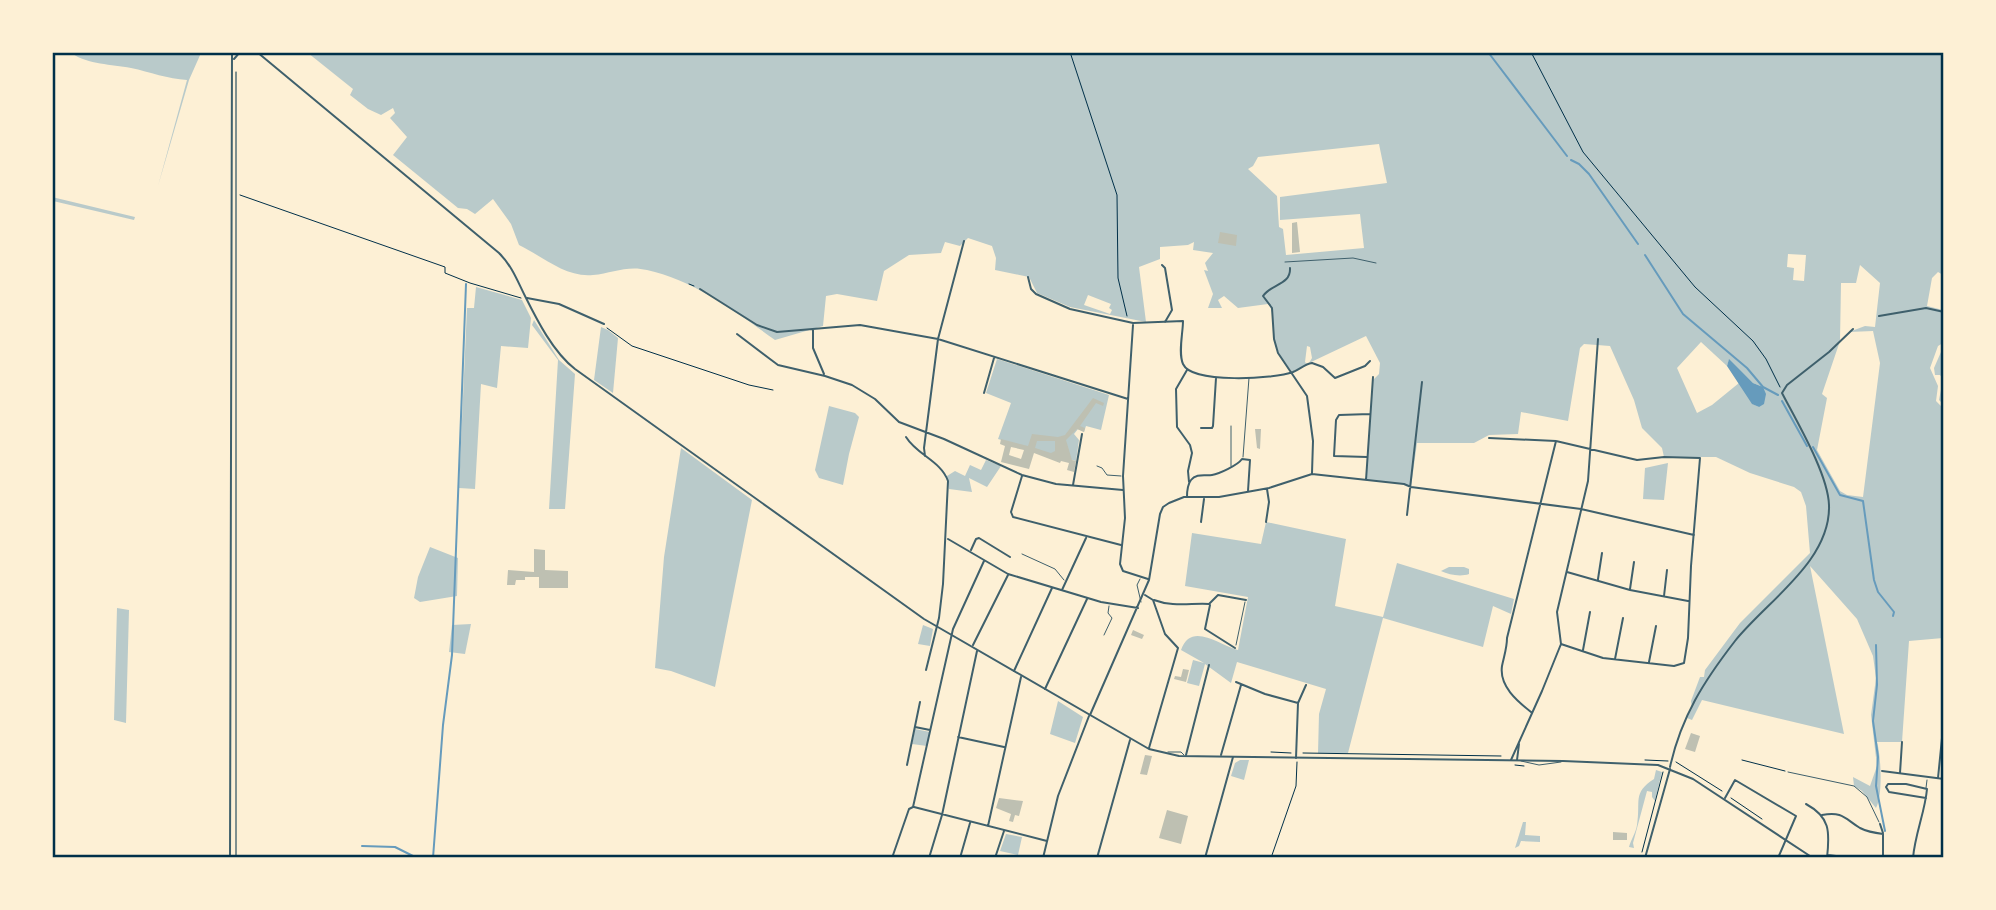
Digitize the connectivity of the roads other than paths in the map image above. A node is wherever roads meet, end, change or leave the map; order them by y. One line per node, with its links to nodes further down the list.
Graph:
1 (233, 52): 4 (street)
2 (240, 52): 4 (street)
3 (257, 52): 12 (street)
4 (233, 60): 159 (street)
5 (964, 241): 22 (street)
6 (1285, 262): 7 (lane)
7 (1376, 263)
8 (1162, 265): 16 (street)
9 (1290, 268): 27 (street)
10 (1028, 276): 17 (street)
11 (700, 289): 19 (street)
12 (526, 298): 18 (street); 98 (street)
13 (1944, 312): 14 (street)
14 (1879, 316)
15 (1128, 318): 17 (lane)
16 (1164, 322): 17 (street); 26 (street)
17 (1133, 323): 34 (street)
18 (604, 324)
19 (813, 329): 22 (street); 28 (street)
20 (1853, 329): 137 (street)
21 (737, 334): 28 (street)
22 (937, 338): 24 (street); 38 (street)
23 (1598, 339): 43 (street)
24 (994, 357): 33 (street); 34 (street)
25 (1370, 361): 27 (street)
26 (1187, 370): 29 (street); 53 (street)
27 (1292, 372): 31 (street); 49 (street)
28 (825, 376): 38 (street)
29 (1216, 377): 31 (street); 37 (street)
30 (1373, 377): 35 (street)
31 (1249, 378): 46 (lane)
32 (1422, 384): 55 (street)
33 (984, 393)
34 (1128, 399): 51 (street)
35 (1370, 414): 45 (street); 45 (street)
36 (1231, 426): 48 (lane)
37 (1201, 428)
38 (926, 432): 44 (street); 50 (street)
39 (1082, 434): 54 (street)
40 (906, 437): 44 (street)
41 (1489, 438): 42 (street)
42 (1556, 441): 43 (street); 61 (street)
43 (1589, 448): 62 (street); 66 (street)
44 (926, 457): 68 (street)
45 (1367, 457): 52 (street)
46 (1242, 459): 48 (street); 58 (street)
47 (1097, 466): 51 (lane)
48 (1231, 467): 53 (street)
49 (1312, 474): 52 (street); 56 (street)
50 (1022, 475): 54 (street); 67 (street)
51 (1123, 476): 57 (street)
52 (1366, 480): 55 (street)
53 (1189, 482): 59 (street)
54 (1073, 486): 57 (street)
55 (1411, 487): 61 (street); 63 (street)
56 (1267, 488): 58 (street); 65 (street)
57 (1123, 490): 69 (street)
58 (1247, 492): 60 (street)
59 (1186, 497): 60 (street); 80 (street)
60 (1205, 498): 64 (street)
61 (1541, 504): 62 (street); 119 (street)
62 (1581, 509): 66 (street); 77 (street)
63 (1407, 515)
64 (1201, 522)
65 (1266, 523)
66 (1694, 535): 91 (street)
67 (1086, 537): 69 (street); 82 (street)
68 (947, 539): 70 (street); 98 (street)
69 (1122, 545): 79 (street)
70 (970, 551): 73 (street); 74 (street)
71 (1602, 553): 81 (street)
72 (1022, 554): 82 (lane)
73 (1010, 557)
74 (984, 561): 78 (street); 100 (street)
75 (1634, 562): 85 (street)
76 (1667, 570): 87 (street)
77 (1566, 572): 81 (street); 102 (street)
78 (1008, 574): 83 (street); 103 (street)
79 (1142, 577): 80 (street); 92 (lane)
80 (1149, 580): 86 (street)
81 (1598, 580): 85 (street)
82 (1066, 581): 84 (street)
83 (1052, 587): 84 (street); 111 (street)
84 (1062, 590): 88 (street)
85 (1630, 590): 87 (street)
86 (1144, 594): 89 (street); 92 (street)
87 (1663, 597): 91 (street)
88 (1087, 598): 93 (street); 116 (street)
89 (1153, 600): 94 (street); 129 (street)
90 (1246, 600): 94 (street); 104 (lane)
91 (1689, 601): 108 (street)
92 (1140, 603): 95 (street)
93 (1109, 604): 95 (street); 101 (lane)
94 (1209, 604): 104 (street)
95 (1138, 608): 120 (street)
96 (1590, 612): 106 (street)
97 (1623, 618): 107 (street)
98 (936, 626): 100 (street); 110 (street)
99 (1656, 626): 108 (street)
100 (952, 635): 103 (street); 123 (street)
101 (1104, 635)
102 (1561, 644): 106 (street); 119 (street)
103 (972, 647): 105 (street)
104 (1236, 648)
105 (977, 650): 111 (street); 124 (street)
106 (1583, 651): 107 (street)
107 (1615, 659): 108 (street)
108 (1648, 663)
109 (1209, 665): 130 (street)
110 (926, 670)
111 (1014, 671): 112 (street)
112 (1021, 676): 116 (street); 128 (street)
113 (1236, 682): 114 (street)
114 (1241, 685): 118 (street); 131 (street)
115 (1306, 685): 118 (street)
116 (1045, 689): 120 (street)
117 (920, 702): 121 (street)
118 (1298, 703): 133 (street)
119 (1532, 712): 126 (street)
120 (1090, 716): 125 (street); 157 (street)
121 (914, 727): 123 (street); 136 (street)
122 (1943, 728): 142 (street)
123 (931, 730): 148 (street)
124 (958, 737): 128 (street); 149 (street)
125 (1130, 739): 129 (street); 165 (street)
126 (1519, 740): 134 (street); 135 (street)
127 (1902, 743): 140 (street)
128 (1005, 747): 153 (street)
129 (1149, 749): 130 (street)
130 (1185, 756): 131 (street)
131 (1221, 756): 132 (street)
132 (1234, 756): 133 (street); 166 (street)
133 (1296, 758): 134 (street)
134 (1511, 760): 135 (street)
135 (1518, 760): 137 (street)
136 (906, 765)
137 (1670, 768): 146 (street); 167 (street)
138 (1882, 771): 140 (street)
139 (1788, 772): 152 (lane)
140 (1900, 774): 141 (street)
141 (1928, 777): 142 (street); 144 (lane)
142 (1938, 779): 143 (street)
143 (1944, 779)
144 (1927, 788): 145 (street); 145 (street)
145 (1926, 797): 172 (street)
146 (1724, 799): 156 (street); 156 (street)
147 (1806, 804): 150 (street)
148 (913, 807): 149 (street); 160 (street)
149 (942, 815): 151 (street); 161 (street)
150 (1822, 815): 155 (street); 158 (street)
151 (971, 822): 153 (street); 162 (street)
152 (1880, 824): 155 (street)
153 (988, 826): 154 (street)
154 (1004, 830): 157 (street); 163 (street)
155 (1883, 834): 171 (street)
156 (1785, 839): 168 (street); 169 (street)
157 (1047, 841): 164 (street)
158 (1827, 856): 170 (street)
159 (230, 858)
160 (892, 858)
161 (929, 858)
162 (960, 858)
163 (995, 858)
164 (1042, 858)
165 (1097, 858)
166 (1206, 858)
167 (1645, 858)
168 (1778, 858)
169 (1813, 858)
170 (1852, 858)
171 (1883, 858)
172 (1913, 858)

